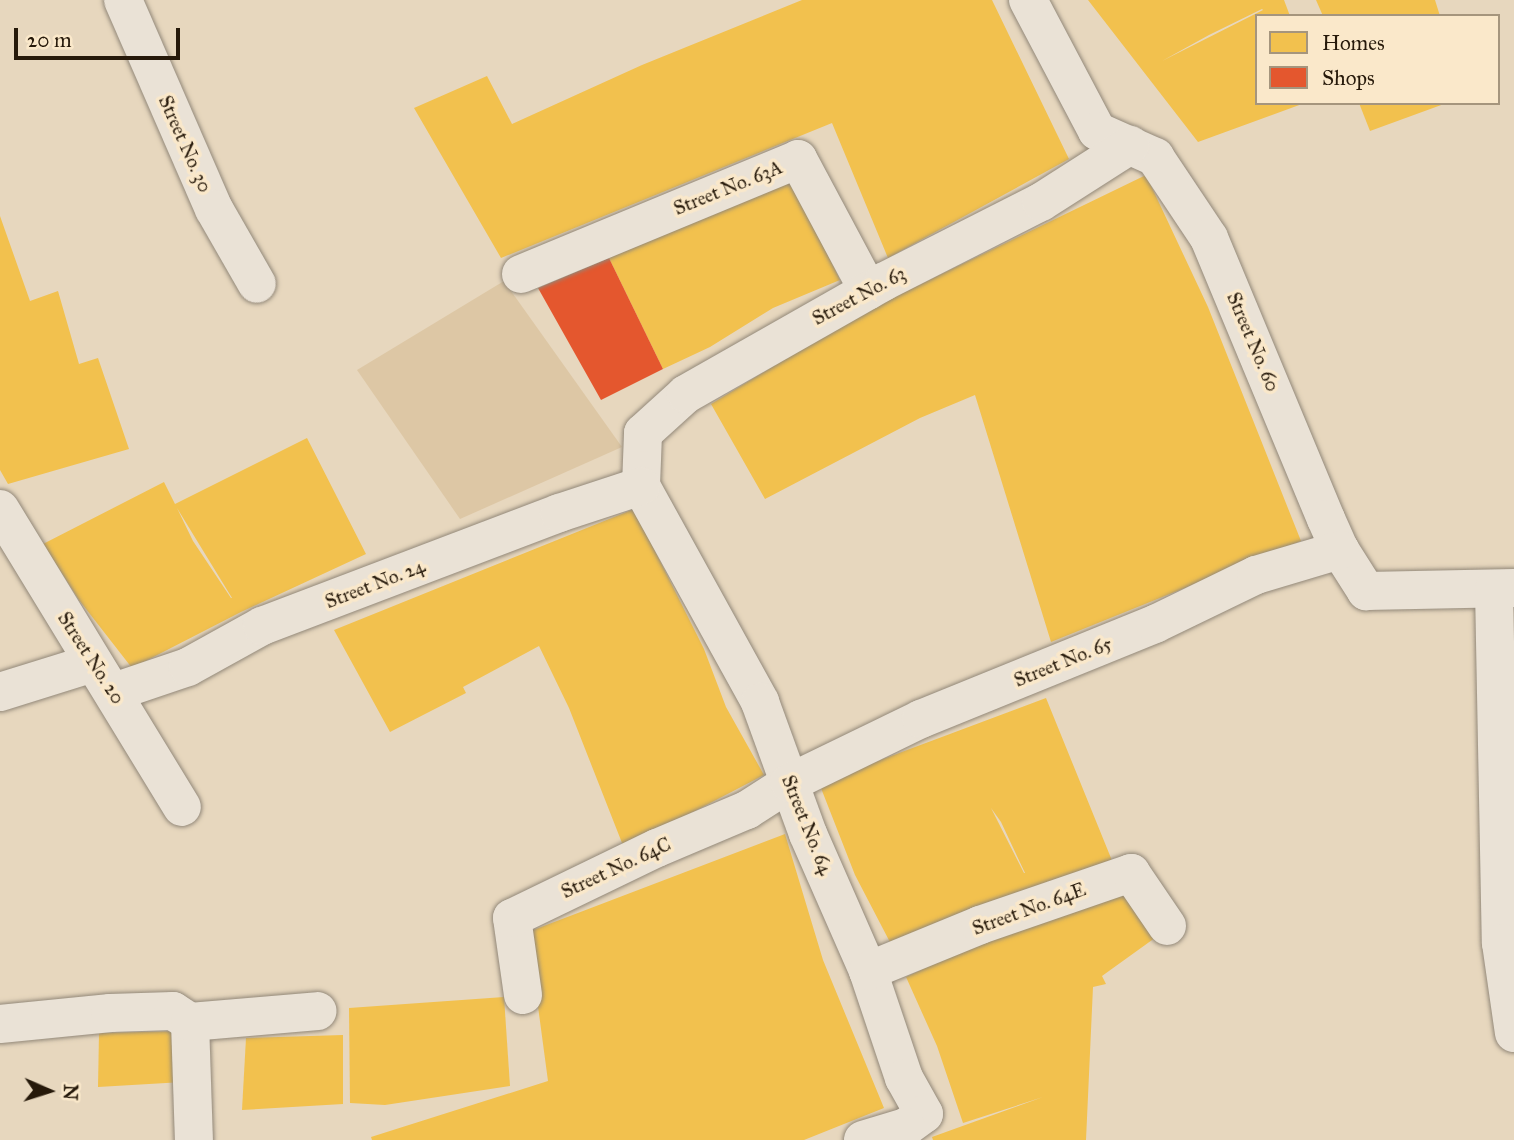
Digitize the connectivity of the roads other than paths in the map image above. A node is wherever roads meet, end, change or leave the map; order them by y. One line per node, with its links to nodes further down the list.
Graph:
1 (123, 0): 5 (street, Street No. 30)
2 (1027, 0): 3 (street, Street No. 60)
3 (1129, 145): 6 (street, Street No. 63); 9 (street, Street No. 60)
4 (521, 274): 6 (street, Street No. 63A)
5 (257, 284)
6 (868, 290): 7 (street, Street No. 63)
7 (640, 486): 11 (street, Street No. 24); 13 (street, Street No. 64)
8 (0, 509): 11 (street, Street No. 20)
9 (1340, 550): 10 (street, Street No. 60); 13 (street, Street No. 65)
10 (1504, 589): 21 (street)
11 (104, 677): 12 (street, Street No. 24); 14 (street, Street No. 20)
12 (0, 692)
13 (789, 783): 16 (street, Street No. 64); 17 (street, Street No. 64C)
14 (182, 807)
15 (1167, 926): 16 (street, Street No. 64E)
16 (868, 971): 22 (street, Street No. 64)
17 (523, 995)
18 (318, 1011): 19 (street)
19 (190, 1023): 20 (street); 23 (street)
20 (0, 1024)
21 (1514, 1033)
22 (910, 1133): 24 (street, Street No. 64)
23 (194, 1140)
24 (863, 1140)

